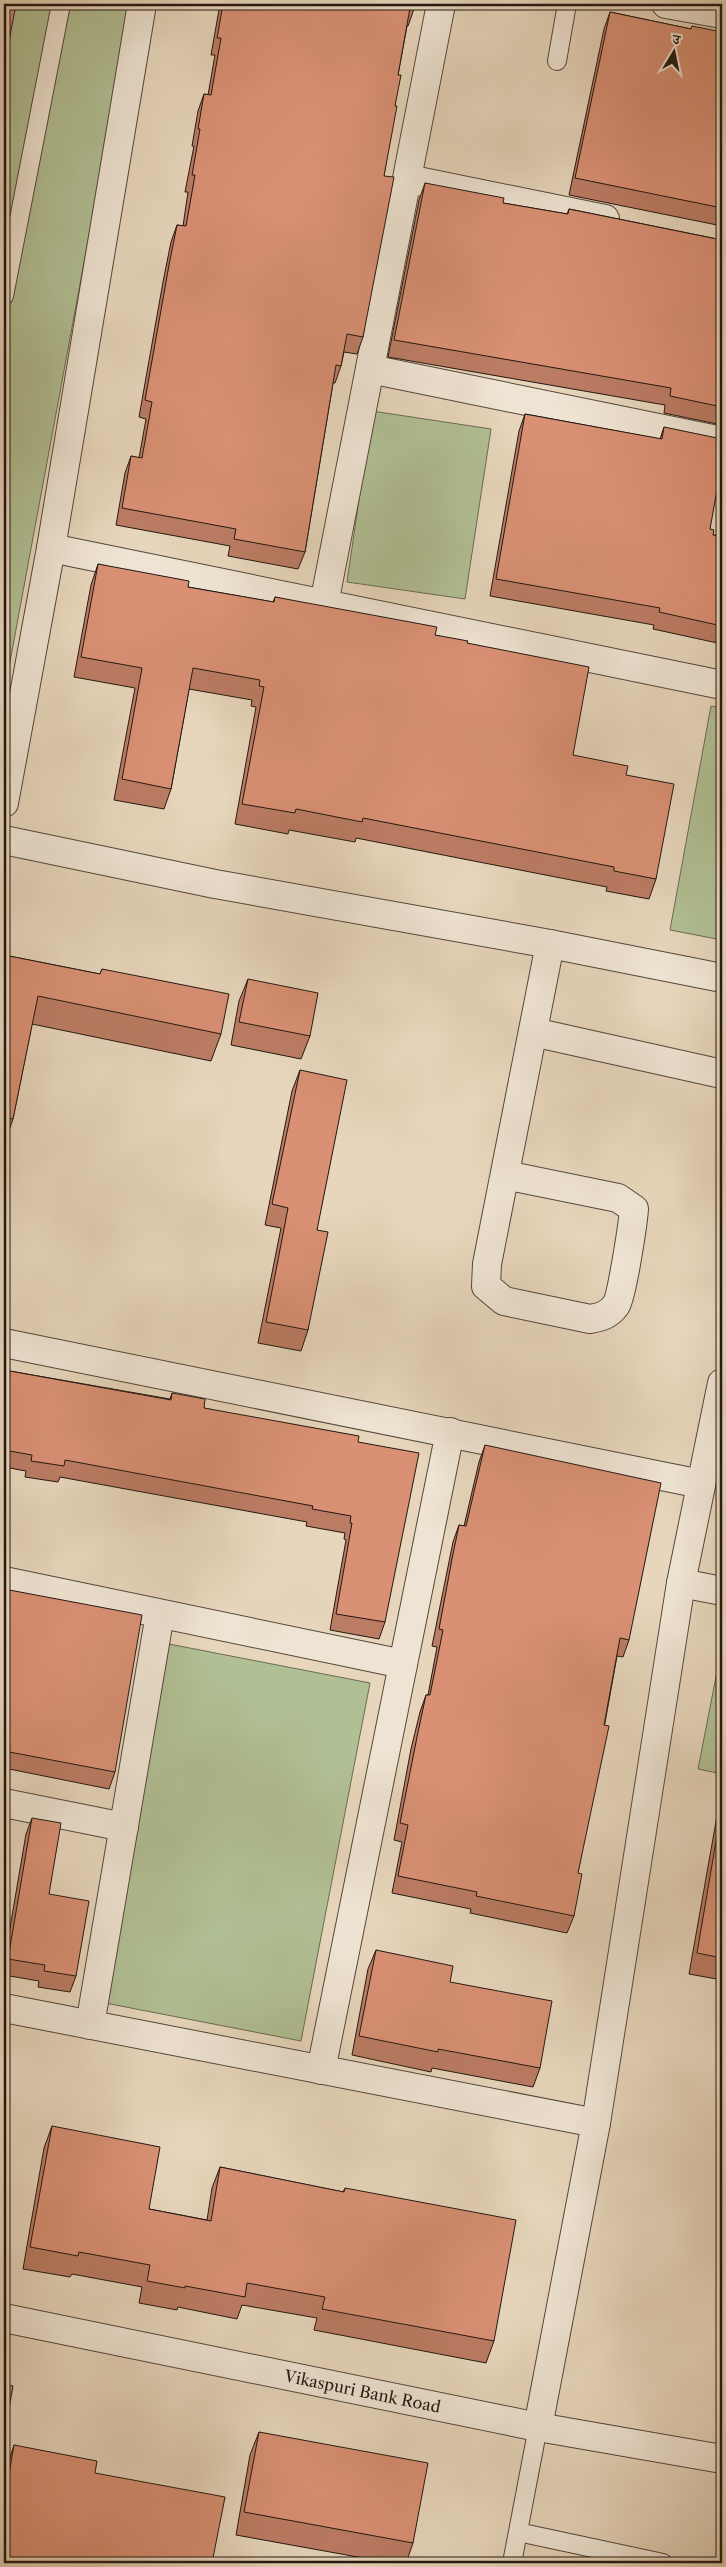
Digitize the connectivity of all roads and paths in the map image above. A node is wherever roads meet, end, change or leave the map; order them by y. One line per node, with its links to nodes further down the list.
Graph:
1 (61, 4): 10 (lane)
2 (142, 4): 13 (street)
3 (442, 4): 8 (street)
4 (568, 4): 7 (lane)
5 (666, 4): 6 (street)
6 (722, 14)
7 (556, 61)
8 (408, 179): 9 (street); 11 (street)
9 (627, 223)
10 (4, 296)
11 (370, 369): 12 (street); 14 (street)
12 (722, 441)
13 (51, 548): 14 (street); 16 (street)
14 (324, 604): 15 (street)
15 (722, 685)
16 (4, 804)
17 (4, 840): 18 (street)
18 (550, 944): 19 (street); 20 (street)
19 (722, 978)
20 (533, 1032): 21 (street); 22 (street)
21 (722, 1074)
22 (505, 1175): 22 (street)
23 (4, 1343): 25 (street)
24 (722, 1383): 26 (street)
25 (450, 1432): 26 (street); 31 (street)
26 (701, 1484): 28 (street)
27 (4, 1581): 30 (street)
28 (681, 1583): 29 (street); 37 (street)
29 (722, 1591)
30 (160, 1614): 31 (street); 33 (street)
31 (403, 1664): 36 (street)
32 (4, 1803): 33 (street)
33 (124, 1827): 35 (street)
34 (4, 2008): 35 (street)
35 (90, 2025): 36 (street)
36 (321, 2070): 37 (street)
37 (596, 2123): 39 (street)
38 (4, 2318): 39 (street, Vikaspuri Bank Road)
39 (538, 2427): 40 (street, Vikaspuri Bank Road); 41 (lane)
40 (722, 2459)
41 (518, 2532): 42 (lane); 43 (lane)
42 (512, 2563)
43 (663, 2563)

